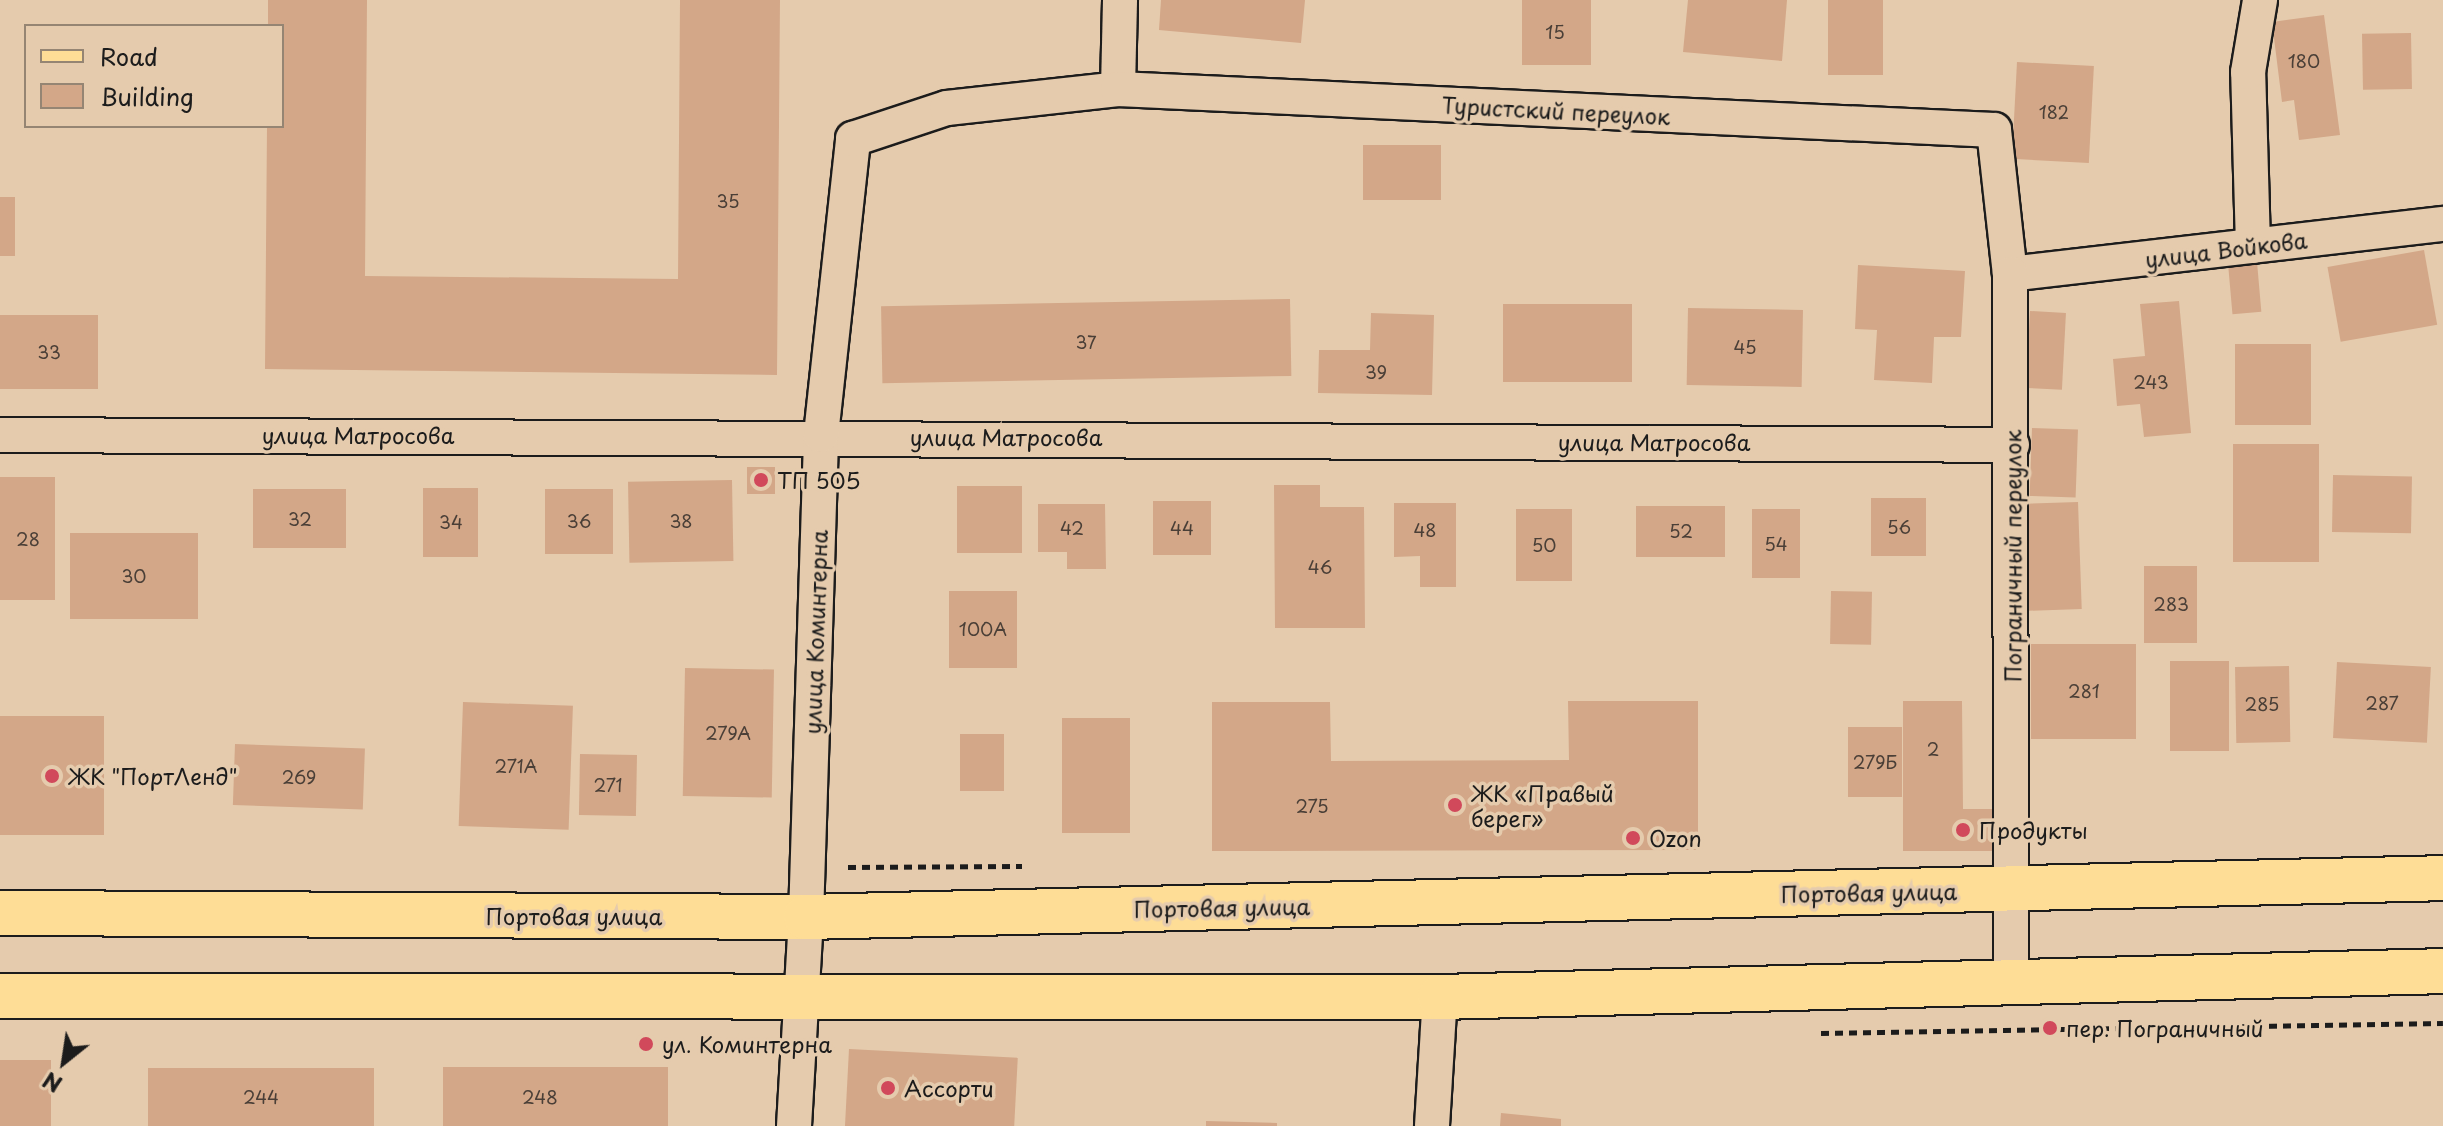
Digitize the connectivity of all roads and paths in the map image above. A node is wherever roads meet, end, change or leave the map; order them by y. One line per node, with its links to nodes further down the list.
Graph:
1 (1120, 0): 3 (street)
2 (2260, 0): 7 (street)
3 (1118, 89): 4 (street, Туристский переулок); 5 (street, Туристский переулок)
4 (1994, 130): 8 (street, Пограничный переулок)
5 (853, 139): 10 (street, улица Коминтерна)
6 (2443, 224): 7 (street, улица Войкова)
7 (2253, 246): 8 (street, улица Войкова)
8 (2010, 274): 11 (street, Пограничный переулок)
9 (0, 435): 10 (street, улица Матросова)
10 (821, 435): 11 (street, улица Матросова); 15 (street, улица Коминтерна)
11 (2012, 445): 13 (street, Пограничный переулок)
12 (2443, 878): 13 (main road, Портовая улица)
13 (2012, 888): 15 (main road, Портовая улица); 17 (street, Пограничный переулок)
14 (0, 913): 15 (main road, Портовая улица)
15 (806, 917): 20 (street, улица Коминтерна)
16 (2443, 971): 17 (main road)
17 (2011, 983): 19 (main road)
18 (0, 996): 20 (main road)
19 (1440, 997): 20 (main road); 22 (street)
20 (802, 998): 21 (street, улица Коминтерна)
21 (794, 1126)
22 (1432, 1126)

